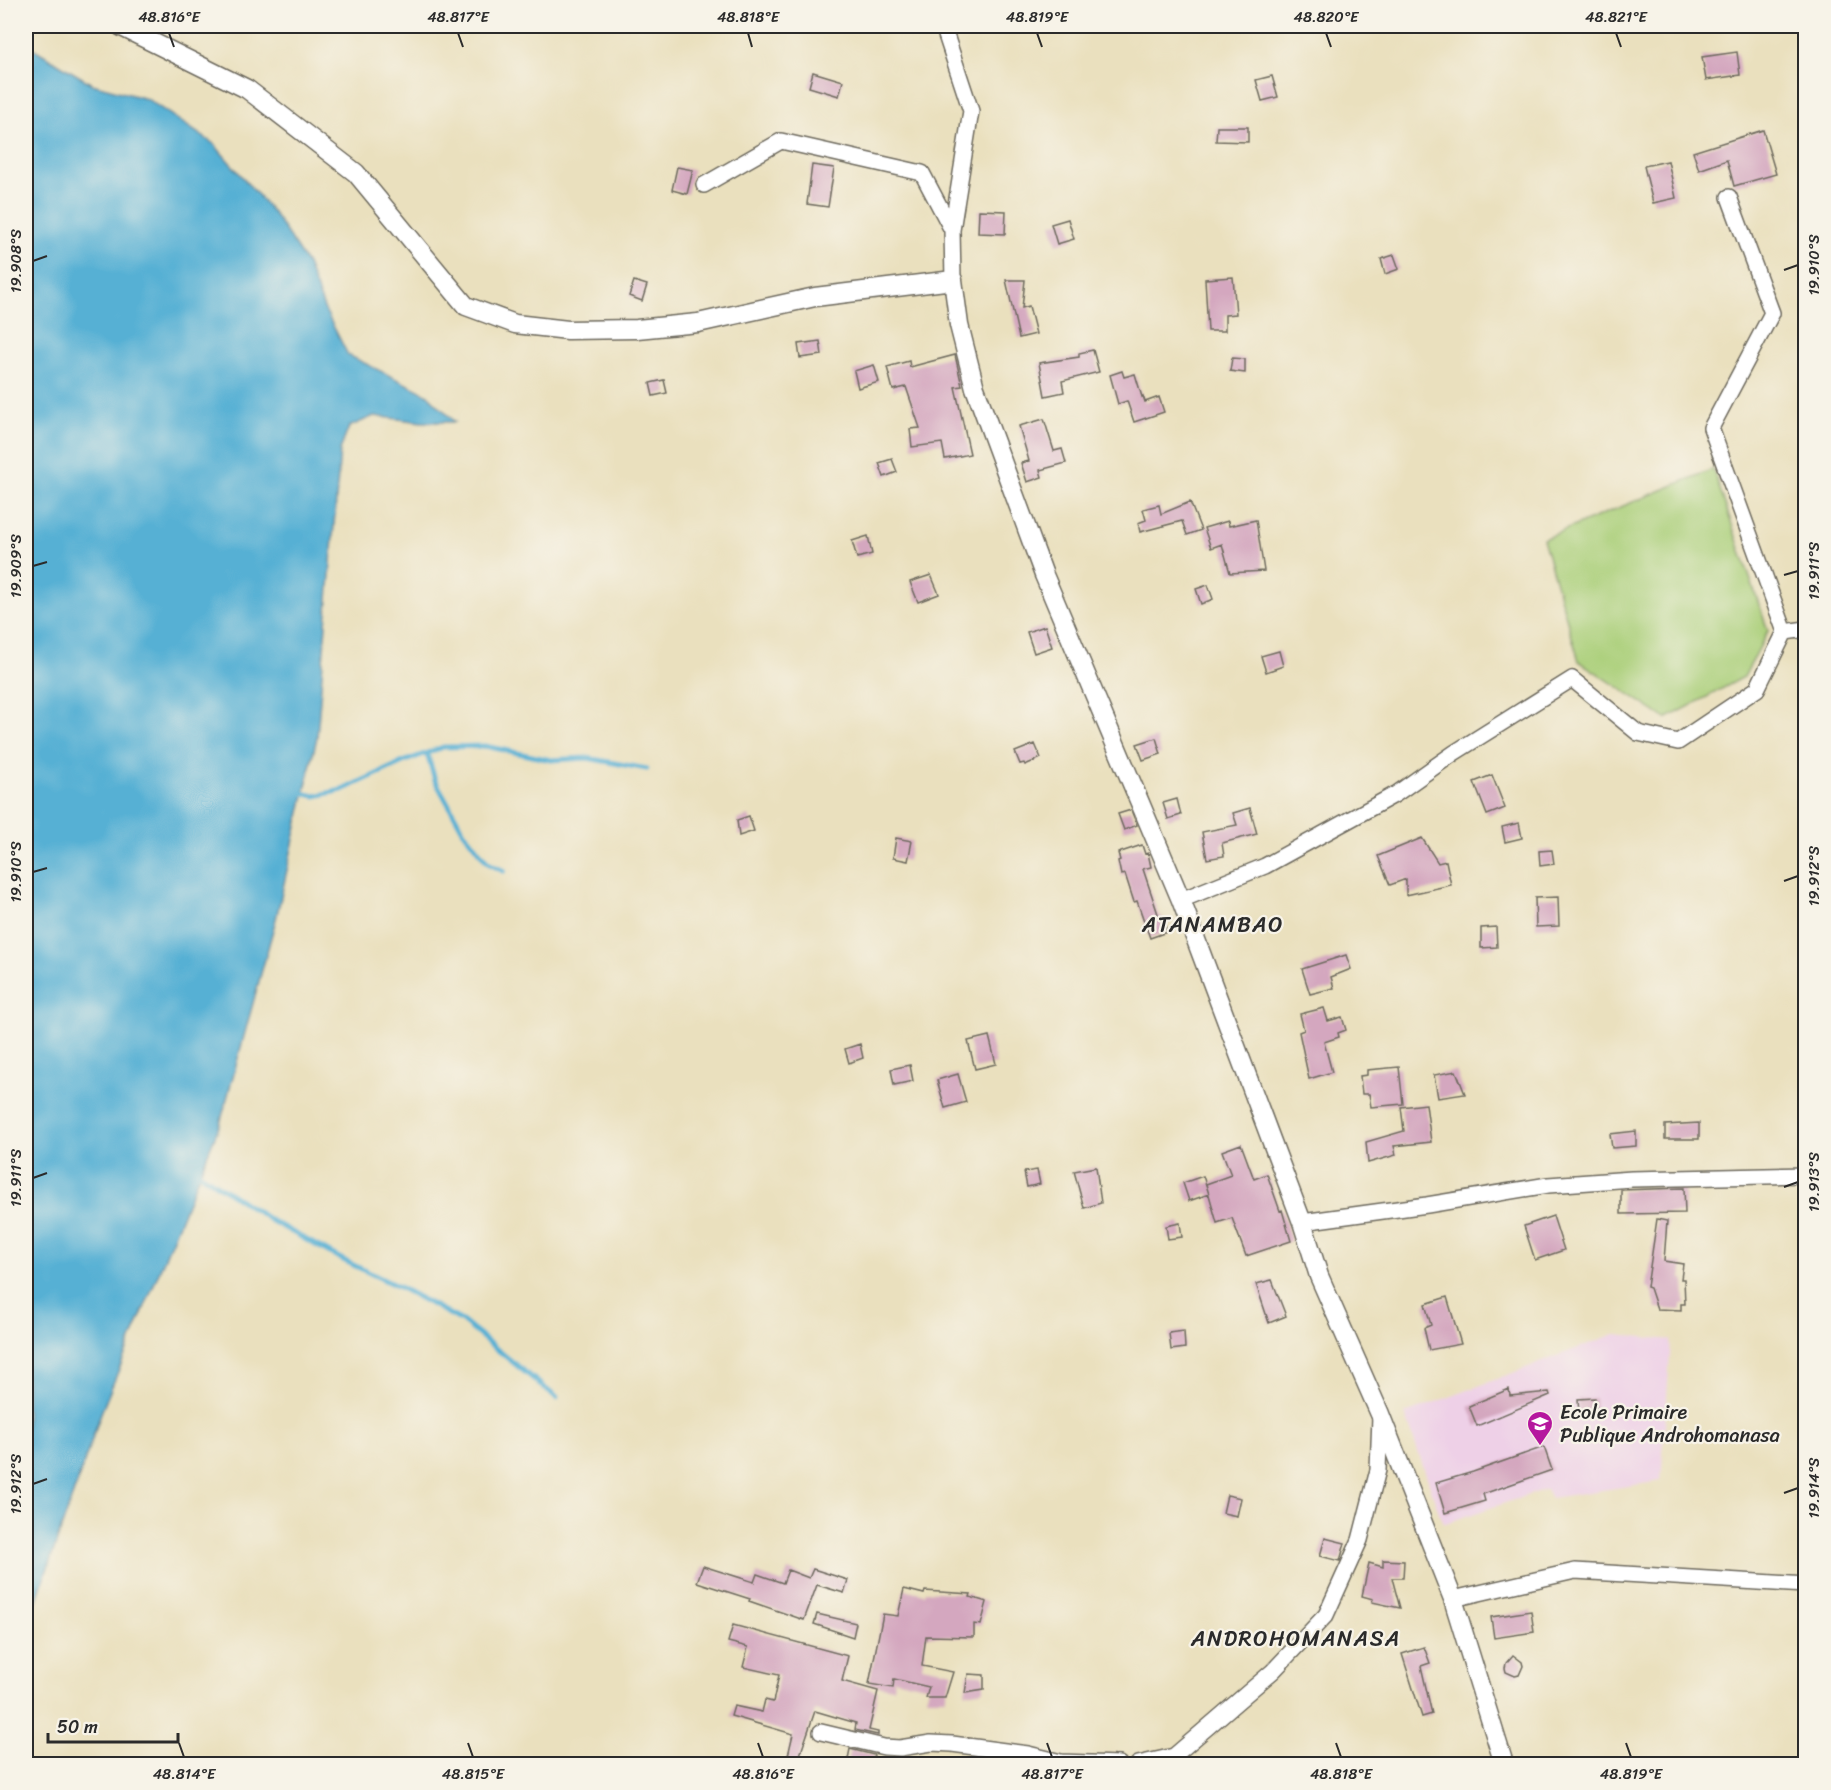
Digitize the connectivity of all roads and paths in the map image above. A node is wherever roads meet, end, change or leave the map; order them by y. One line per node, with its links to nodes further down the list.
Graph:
1 (120, 26): 6 (street)
2 (943, 26): 5 (street)
3 (704, 185): 5 (street)
4 (1729, 197): 8 (street)
5 (952, 230): 6 (street)
6 (953, 280): 9 (street)
7 (1806, 629): 8 (street)
8 (1785, 632): 9 (street)
9 (1181, 900): 11 (street)
10 (1806, 1175): 11 (street)
11 (1302, 1221): 12 (street)
12 (1380, 1414): 14 (street); 16 (street)
13 (1806, 1586): 14 (street)
14 (1453, 1599): 19 (street)
15 (821, 1732): 17 (street)
16 (1174, 1760): 18 (street)
17 (1119, 1764)
18 (1138, 1764)
19 (1504, 1764)

